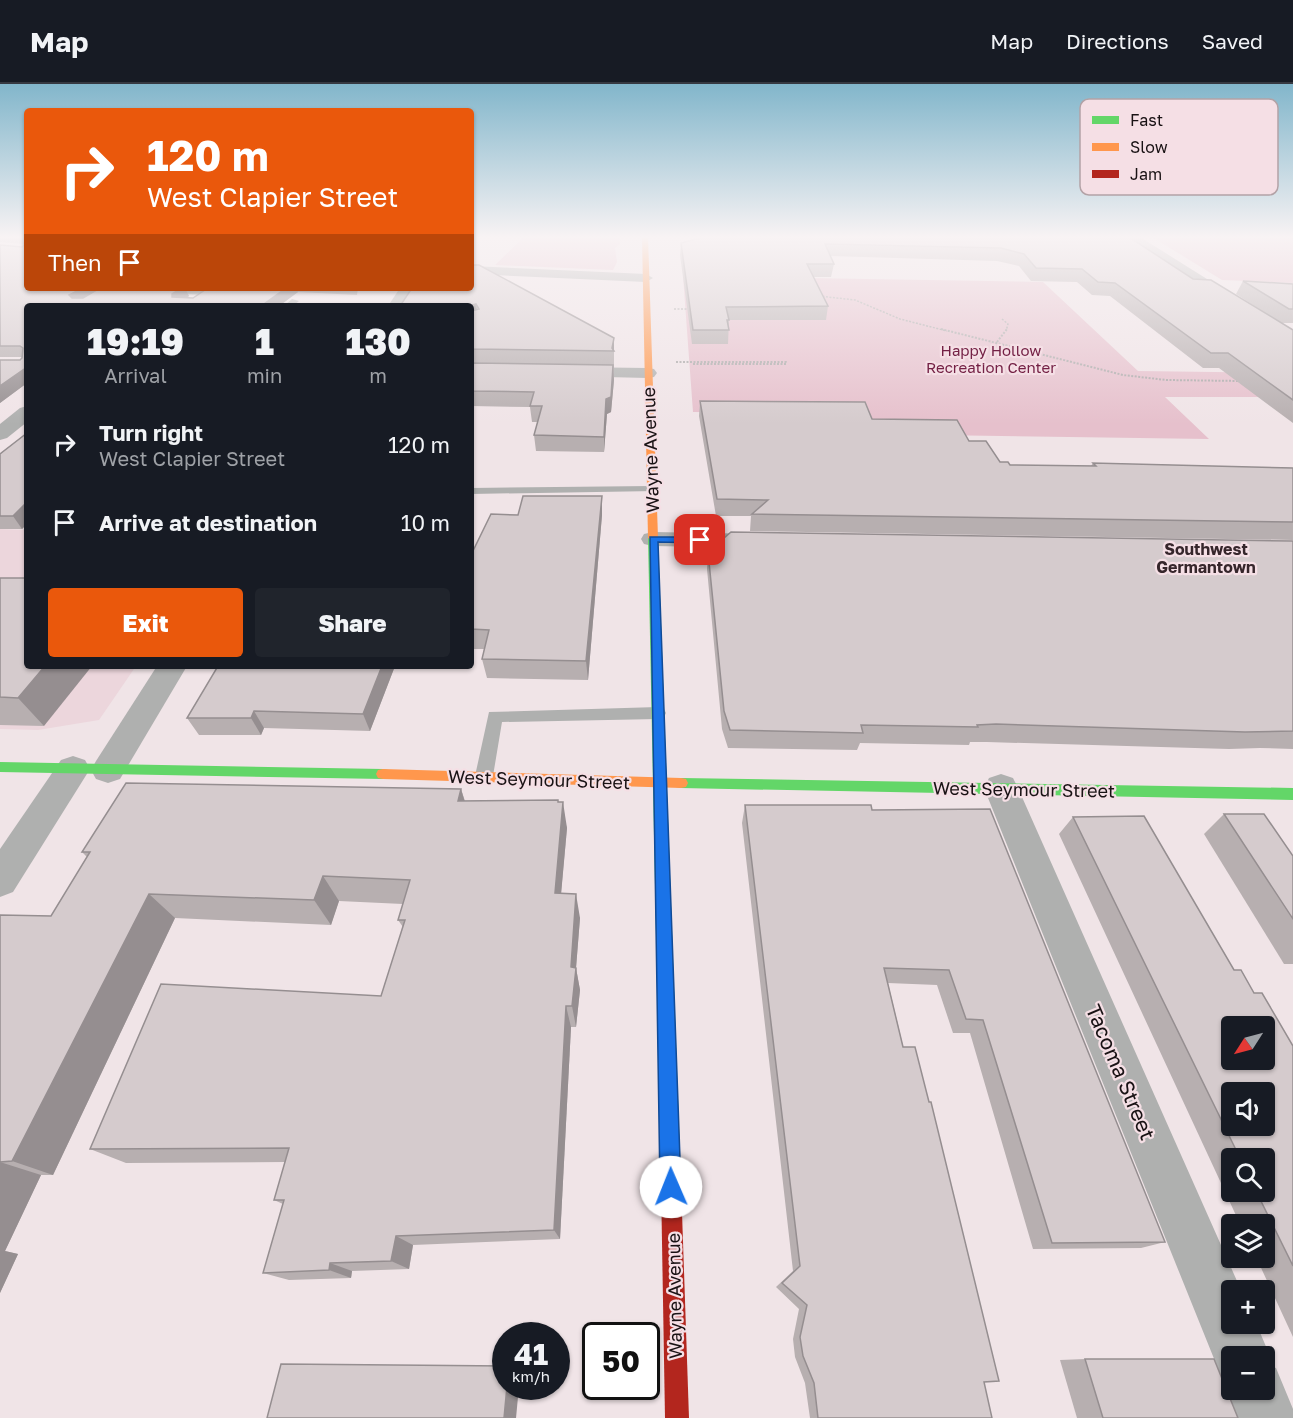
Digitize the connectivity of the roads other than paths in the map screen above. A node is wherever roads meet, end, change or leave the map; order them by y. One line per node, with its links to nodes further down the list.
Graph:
1 (646, 299): 6 (main road, Wayne Avenue)
2 (1229, 299): 3 (street)
3 (1273, 327): 4 (lane); 5 (street)
4 (1293, 327)
5 (1293, 340)
6 (648, 367): 7 (street); 10 (main road, Wayne Avenue)
7 (554, 372)
8 (24, 414): 9 (street)
9 (0, 434)
10 (651, 489): 11 (lane); 12 (main road, Wayne Avenue)
11 (474, 490)
12 (653, 539): 13 (street); 15 (main road, Wayne Avenue)
13 (783, 541)
14 (170, 669): 18 (street)
15 (658, 713): 19 (lane); 20 (main road, Wayne Avenue)
16 (0, 767): 17 (main road, West Seymour Street)
17 (73, 769): 18 (main road, West Seymour Street); 23 (street)
18 (108, 770): 19 (main road, West Seymour Street)
19 (484, 776): 20 (main road, West Seymour Street)
20 (660, 783): 21 (main road, West Seymour Street); 26 (main road, Wayne Avenue)
21 (1001, 788): 22 (main road, West Seymour Street); 24 (street, Tacoma Street)
22 (1293, 794)
23 (0, 880)
24 (1237, 1346)
25 (1260, 1400): 27 (street)
26 (677, 1418)
27 (1267, 1418)

